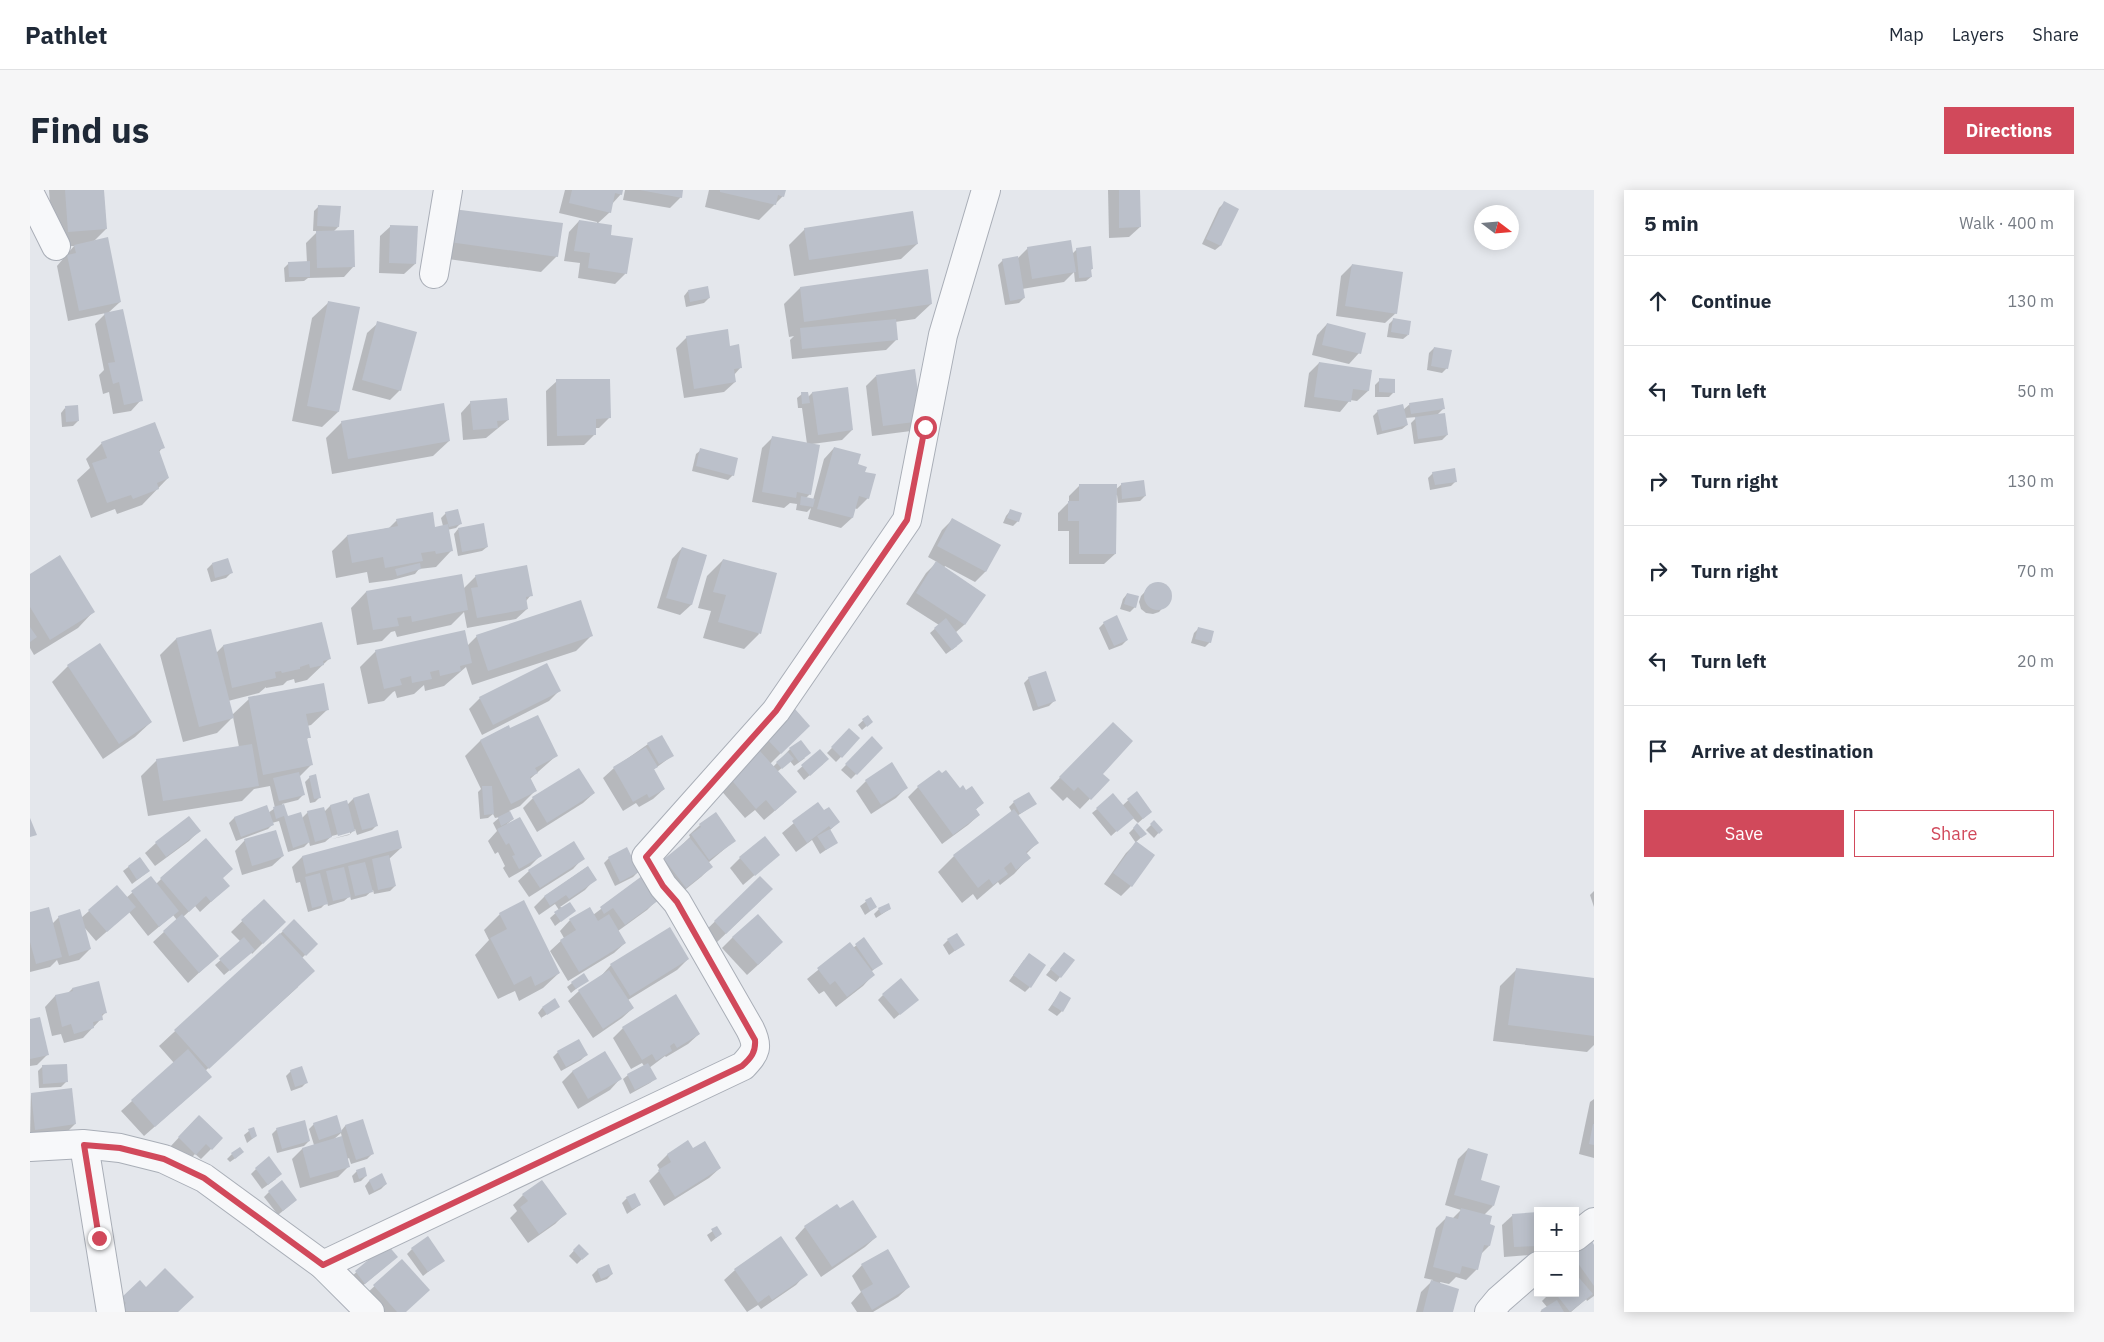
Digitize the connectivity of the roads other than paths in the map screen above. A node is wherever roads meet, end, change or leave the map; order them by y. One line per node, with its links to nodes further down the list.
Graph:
1 (448, 190): 5 (street)
2 (986, 190): 10 (street)
3 (30, 194): 4 (street)
4 (56, 246)
5 (434, 274)
6 (84, 1145): 7 (street); 10 (street); 12 (street)
7 (30, 1147)
8 (1594, 1222): 9 (street)
9 (1579, 1234)
10 (323, 1265): 13 (street)
11 (1534, 1269): 14 (street)
12 (110, 1312)
13 (370, 1312)
14 (1490, 1312)

